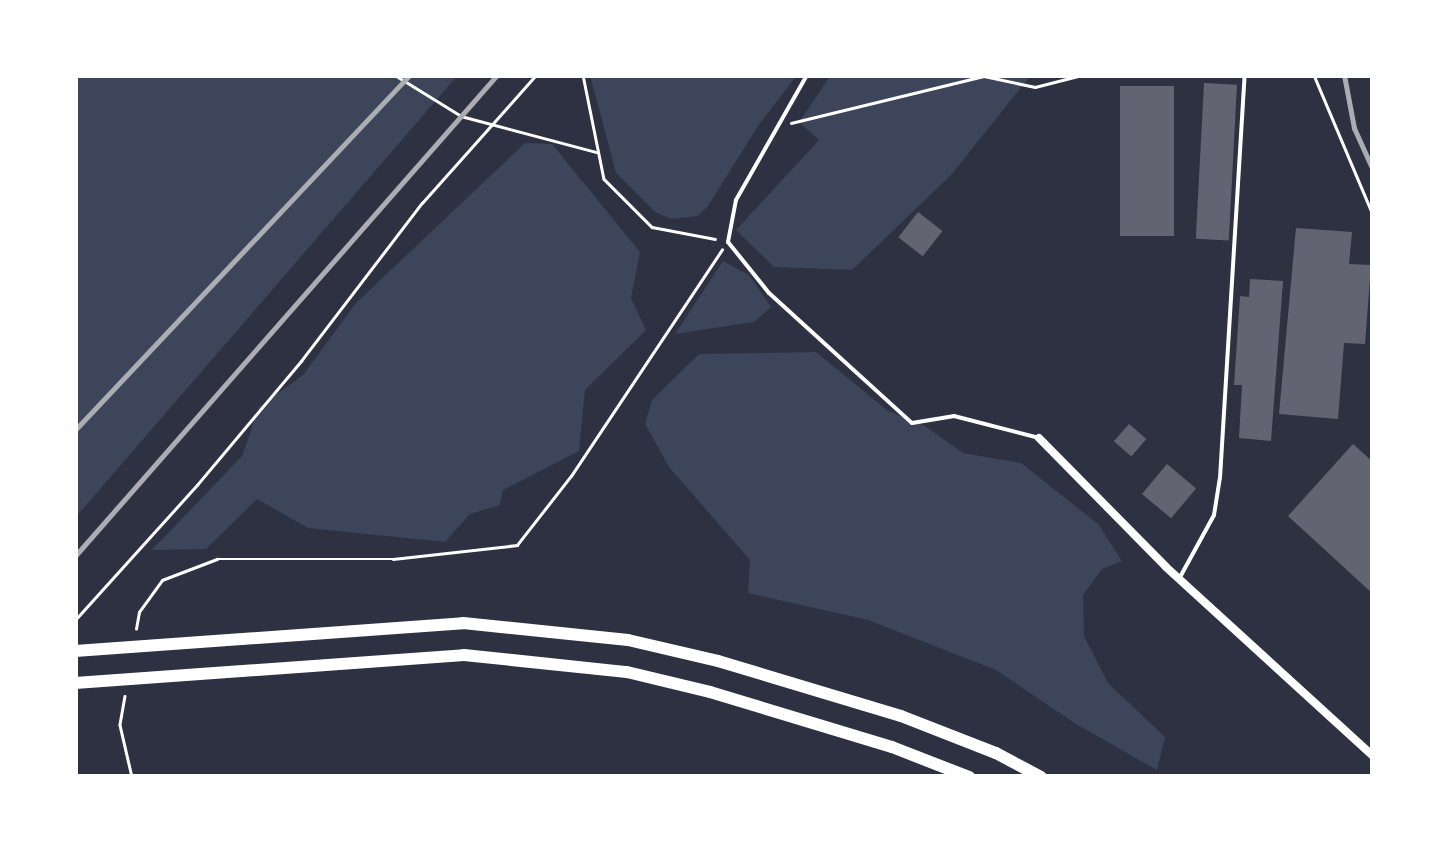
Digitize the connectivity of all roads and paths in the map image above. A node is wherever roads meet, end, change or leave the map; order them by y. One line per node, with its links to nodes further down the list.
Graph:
1 (395, 75): 8 (path)
2 (536, 75): 8 (path)
3 (584, 75): 10 (path)
4 (807, 75): 9 (lane)
5 (1082, 75): 9 (path)
6 (1245, 75): 14 (lane)
7 (1314, 75): 11 (path)
8 (497, 124): 10 (path); 15 (path)
9 (775, 127): 12 (lane)
10 (598, 152): 12 (path)
11 (1373, 215)
12 (728, 242): 13 (lane); 16 (path)
13 (1039, 438): 14 (street)
14 (1179, 579): 20 (street)
15 (75, 620)
16 (136, 631)
17 (75, 651): 23 (highway)
18 (75, 683): 22 (highway)
19 (126, 688): 21 (path)
20 (1373, 756)
21 (132, 777)
22 (968, 777)
23 (1041, 777)

